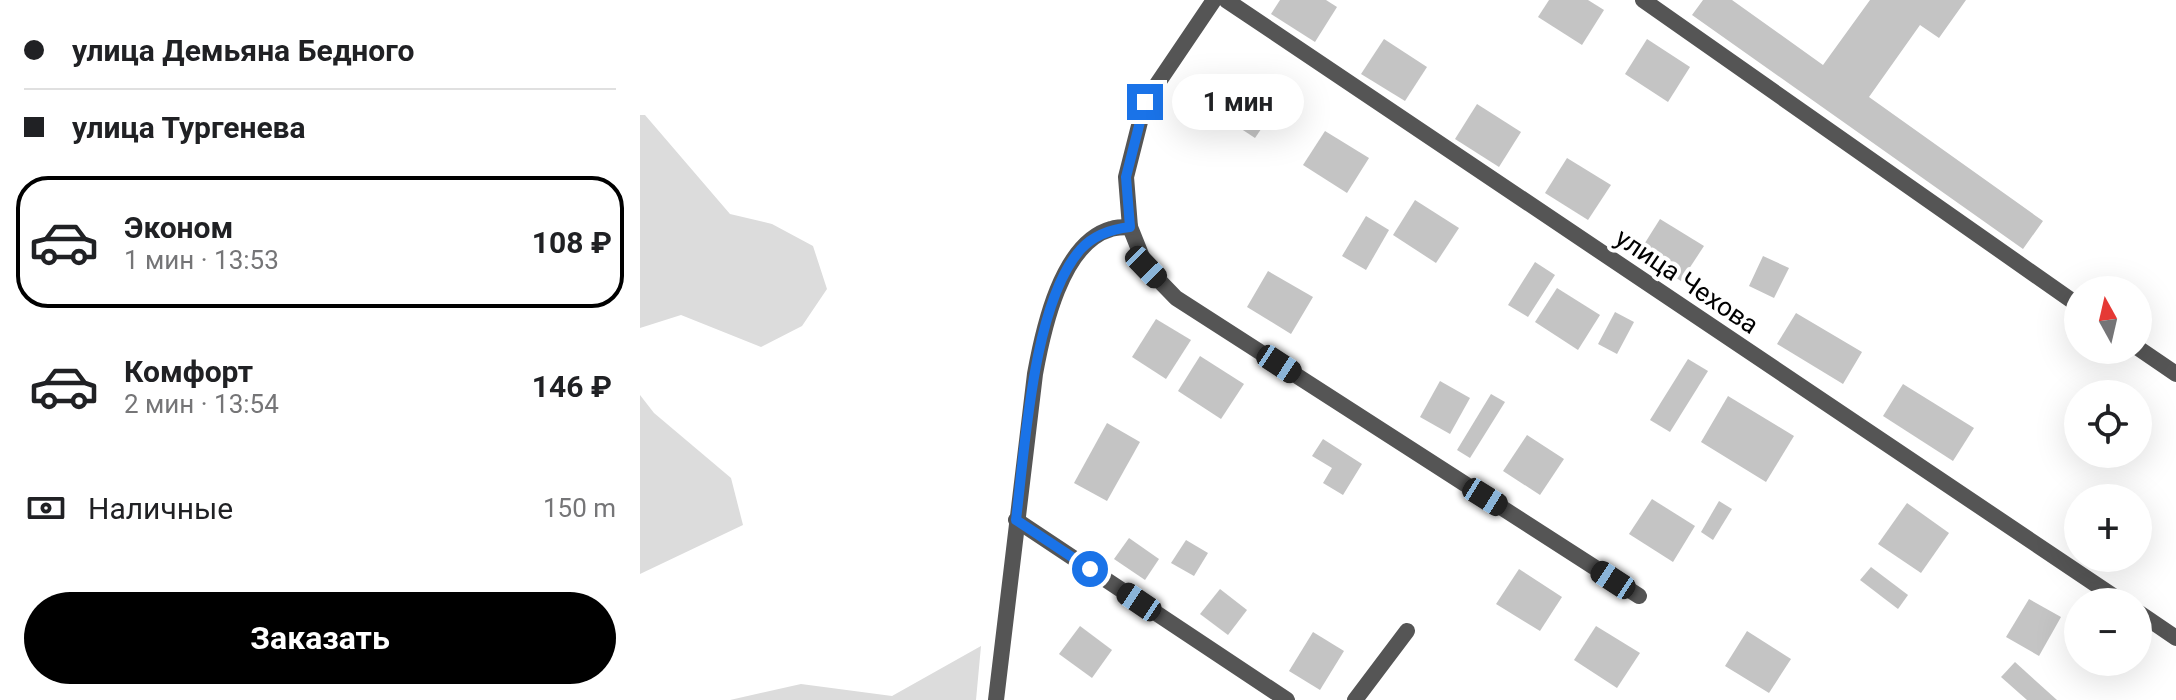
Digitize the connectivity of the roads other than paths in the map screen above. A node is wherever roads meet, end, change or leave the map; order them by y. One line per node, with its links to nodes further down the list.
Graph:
1 (1214, 0): 4 (street)
2 (1226, 0): 9 (street, улица Чехова)
3 (1643, 0): 5 (street)
4 (1130, 227): 8 (street); 10 (street)
5 (2064, 295)
6 (2152, 358): 7 (street)
7 (2176, 374)
8 (1016, 520): 14 (street); 15 (street)
9 (2101, 588)
10 (1639, 596)
11 (2152, 622): 13 (street)
12 (1407, 631): 16 (street)
13 (2176, 638)
14 (996, 700)
15 (1287, 700)
16 (1355, 700)

